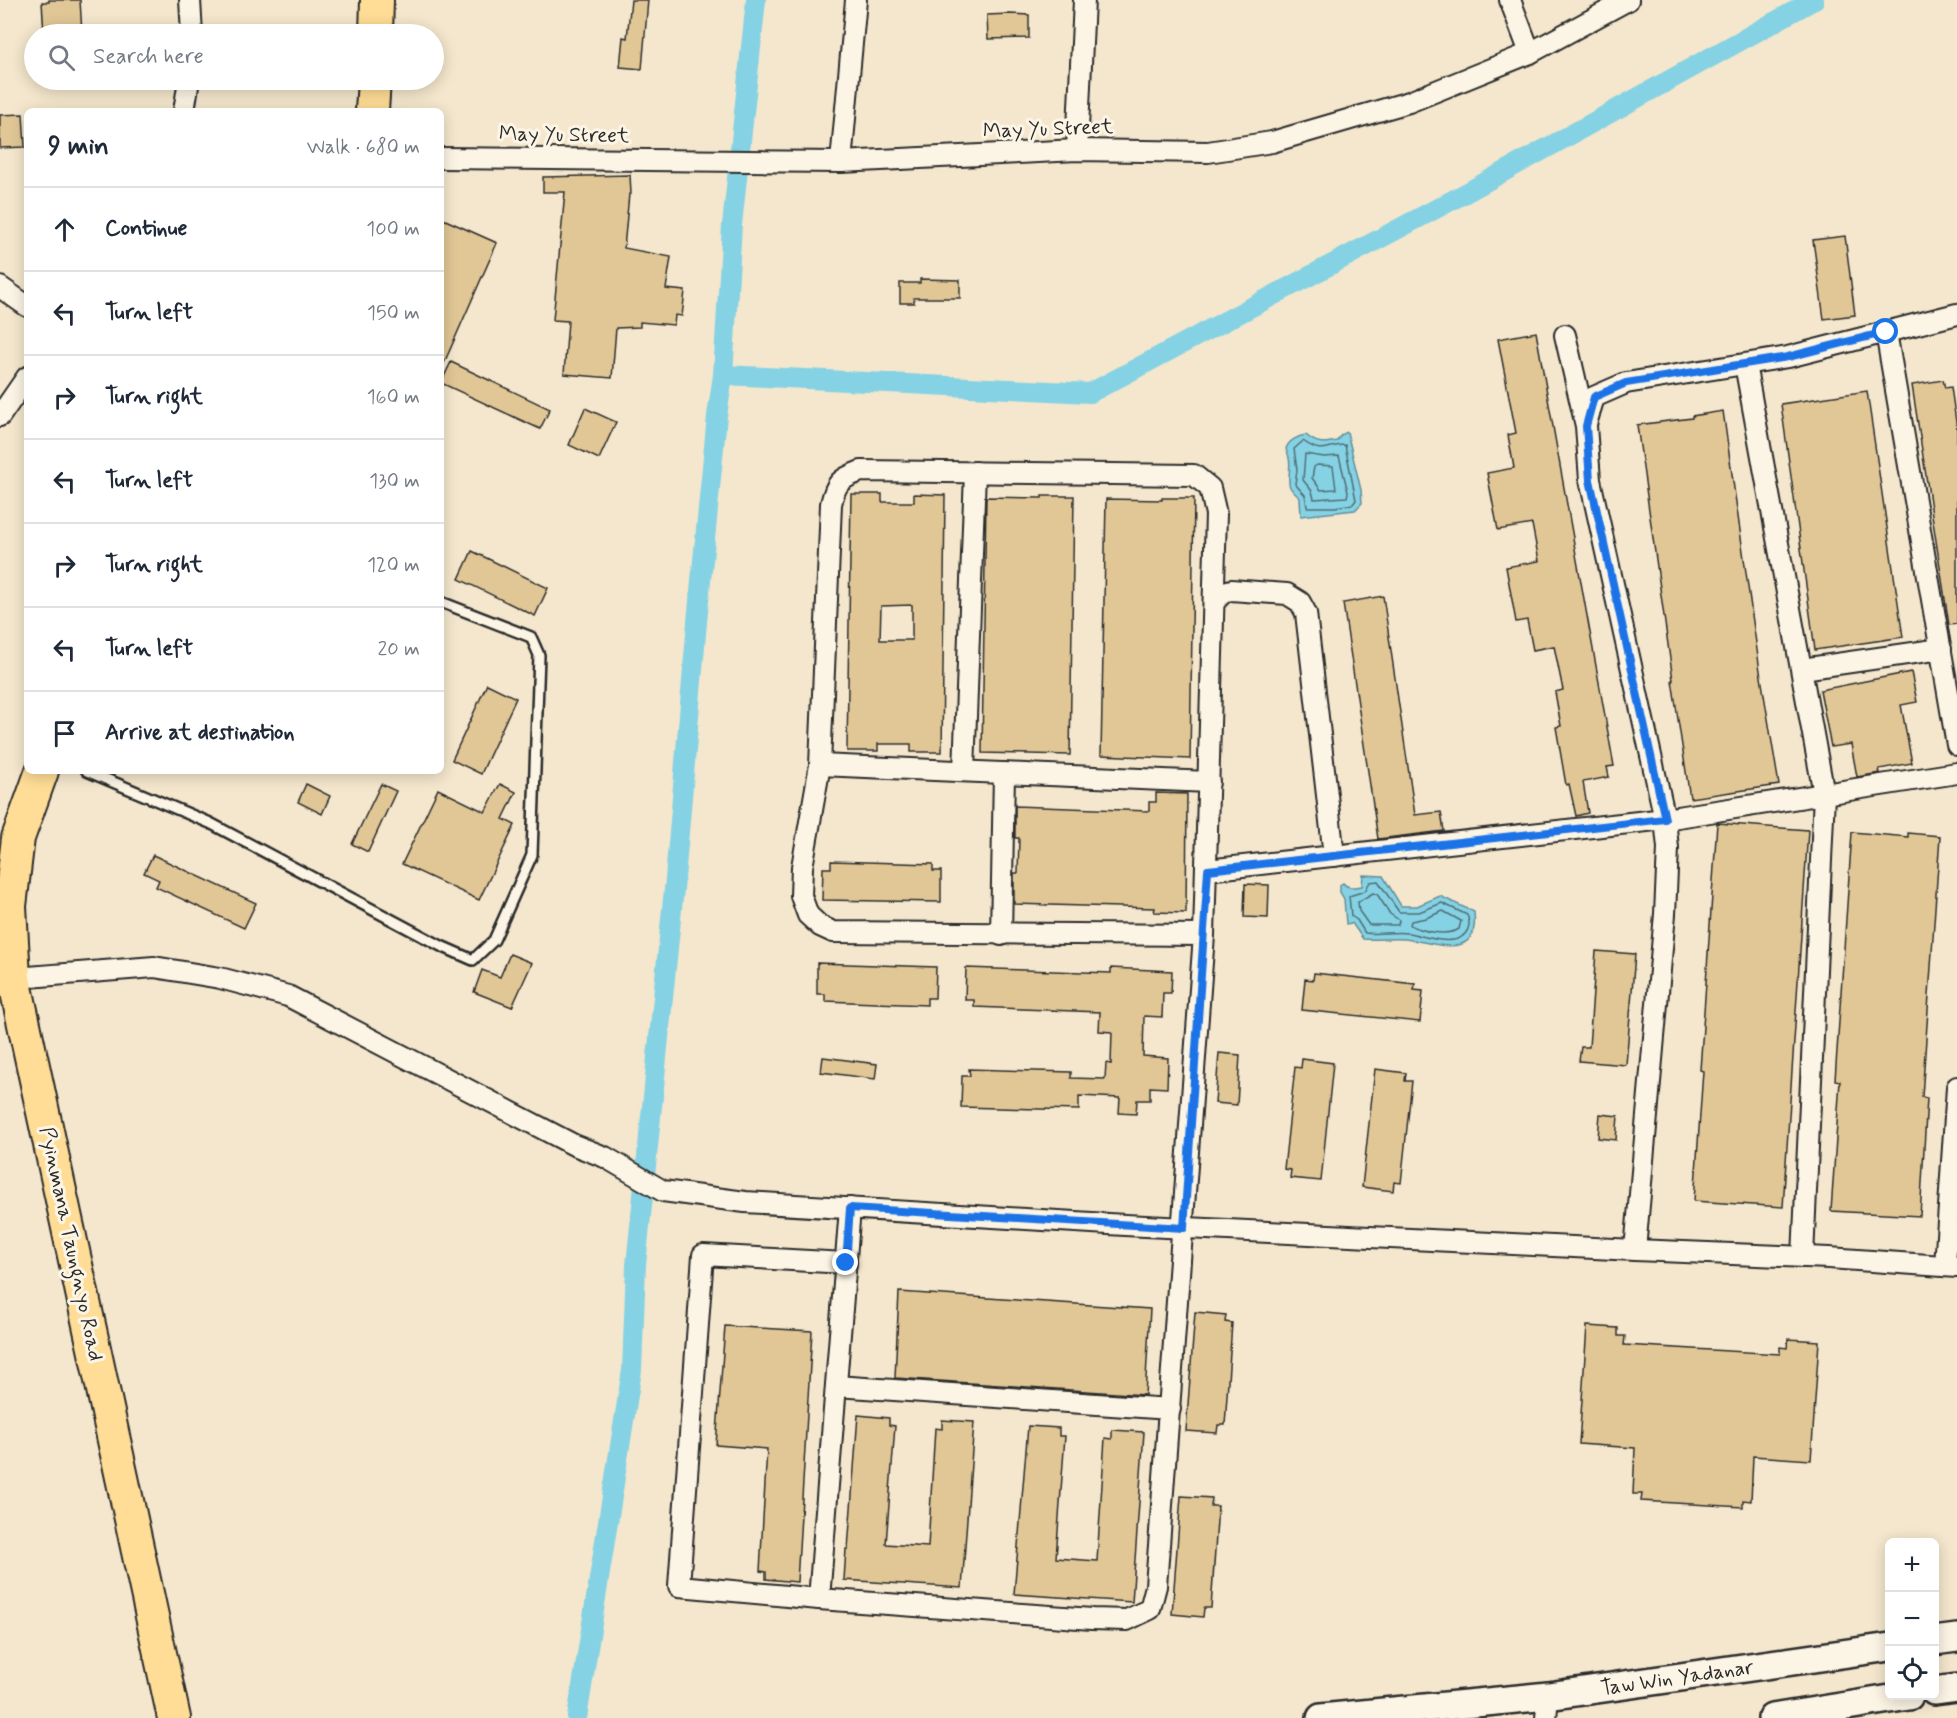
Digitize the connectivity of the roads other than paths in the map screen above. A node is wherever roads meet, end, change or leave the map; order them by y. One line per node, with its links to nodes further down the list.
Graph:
1 (190, 0): 7 (street)
2 (377, 0): 8 (main road)
3 (856, 0): 16 (street)
4 (1084, 0): 14 (street)
5 (1510, 0): 9 (street)
6 (1628, 0): 9 (street, May Yu Street)
7 (191, 24)
8 (376, 24)
9 (1530, 53): 14 (street, May Yu Street)
10 (187, 90): 12 (street)
11 (373, 90): 13 (main road)
12 (184, 108)
13 (372, 108)
14 (1077, 150): 16 (street, May Yu Street)
15 (444, 158): 16 (street, May Yu Street)
16 (841, 162)
17 (0, 288): 18 (street)
18 (24, 304)
19 (1957, 314): 20 (street)
20 (1886, 332): 22 (street); 29 (street)
21 (1565, 335): 25 (street)
22 (1745, 364): 25 (street); 30 (street)
23 (24, 381): 24 (street)
24 (0, 416)
25 (1586, 426): 40 (street)
26 (975, 472): 27 (street); 32 (street); 33 (street)
27 (1214, 602): 38 (street); 41 (street)
28 (444, 603): 37 (lane)
29 (1941, 649): 30 (street); 31 (street)
30 (1802, 669): 39 (street)
31 (1957, 745)
32 (820, 765): 33 (street); 43 (street)
33 (964, 771): 34 (street)
34 (1004, 773): 38 (street); 43 (street)
35 (1957, 773): 39 (street)
36 (41, 774): 45 (main road, Pyinmana Taungnyo Road)
37 (94, 774)
38 (1209, 782): 42 (street)
39 (1824, 794): 40 (street); 50 (street)
40 (1665, 819): 41 (street); 49 (street)
41 (1334, 856): 42 (street)
42 (1208, 870): 44 (street)
43 (1001, 935): 44 (street)
44 (1204, 935): 48 (street)
45 (7, 979): 47 (street); 63 (main road, Pyinmana Taungnyo Road)
46 (1957, 1087): 52 (street)
47 (850, 1208): 48 (street); 51 (street)
48 (1184, 1228): 49 (street); 54 (street)
49 (1635, 1250): 50 (street)
50 (1803, 1257): 52 (street)
51 (846, 1263): 53 (street); 55 (street)
52 (1951, 1267)
53 (836, 1386): 54 (street); 55 (street)
54 (1170, 1409): 55 (street)
55 (819, 1599)
56 (1957, 1638): 57 (main road)
57 (1939, 1640)
58 (1885, 1648): 62 (main road, Taw Win Yadanar)
59 (1957, 1688): 60 (main road)
60 (1939, 1690)
61 (1885, 1699): 65 (main road)
62 (1547, 1707): 64 (main road, Taw Win Yadanar)
63 (174, 1718)
64 (1321, 1718)
65 (1772, 1718)

